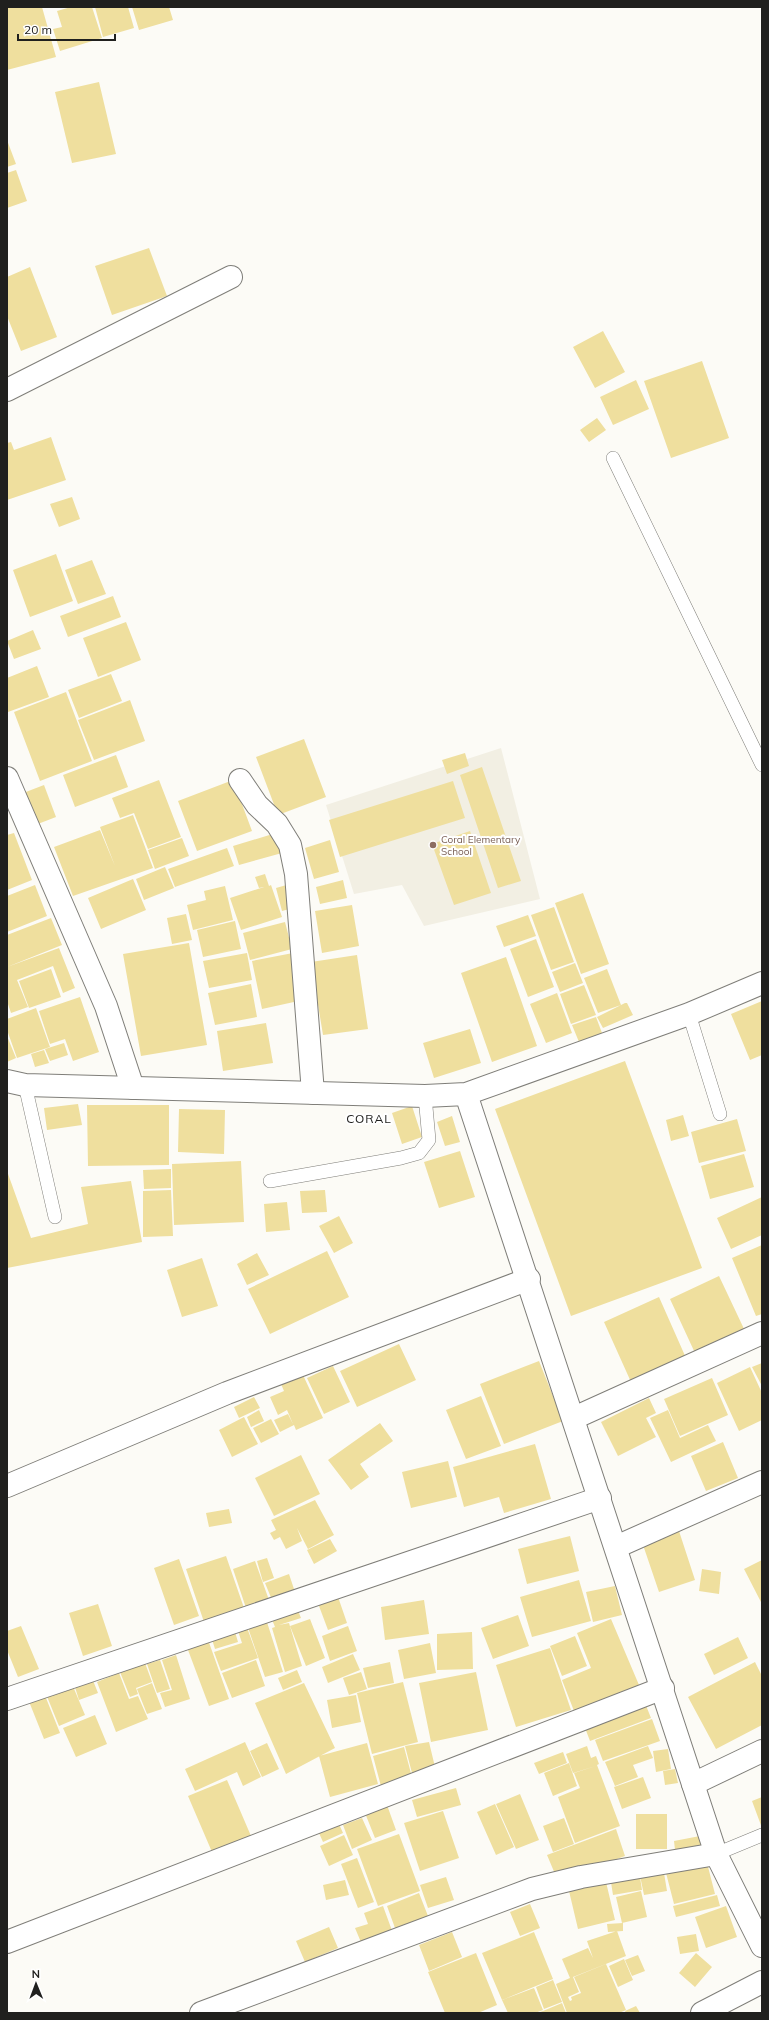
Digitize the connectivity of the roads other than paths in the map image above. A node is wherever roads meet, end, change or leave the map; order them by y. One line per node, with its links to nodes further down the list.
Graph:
1 (231, 277): 2 (street)
2 (7, 390)
3 (614, 458): 4 (lane)
4 (762, 765)
5 (7, 778): 10 (street)
6 (240, 780): 11 (street)
7 (762, 983): 8 (street)
8 (689, 1014): 12 (street); 14 (lane)
9 (16, 1083): 10 (street); 16 (lane)
10 (132, 1088): 11 (street)
11 (313, 1093): 13 (street)
12 (466, 1094): 13 (street); 17 (street)
13 (425, 1096): 15 (lane)
14 (720, 1114)
15 (270, 1181)
16 (55, 1217)
17 (529, 1280): 19 (street); 21 (street)
18 (762, 1333): 19 (street)
19 (574, 1418): 22 (street)
20 (762, 1482): 23 (street)
21 (7, 1486)
22 (600, 1498): 23 (street); 25 (street)
23 (616, 1547): 24 (street)
24 (662, 1688): 27 (street); 31 (street)
25 (7, 1699)
26 (762, 1750): 27 (street)
27 (693, 1784): 29 (street)
28 (762, 1835): 29 (lane)
29 (716, 1854): 30 (street); 33 (street)
30 (760, 1937)
31 (7, 1942)
32 (762, 1982): 34 (street)
33 (201, 2013)
34 (702, 2013)

